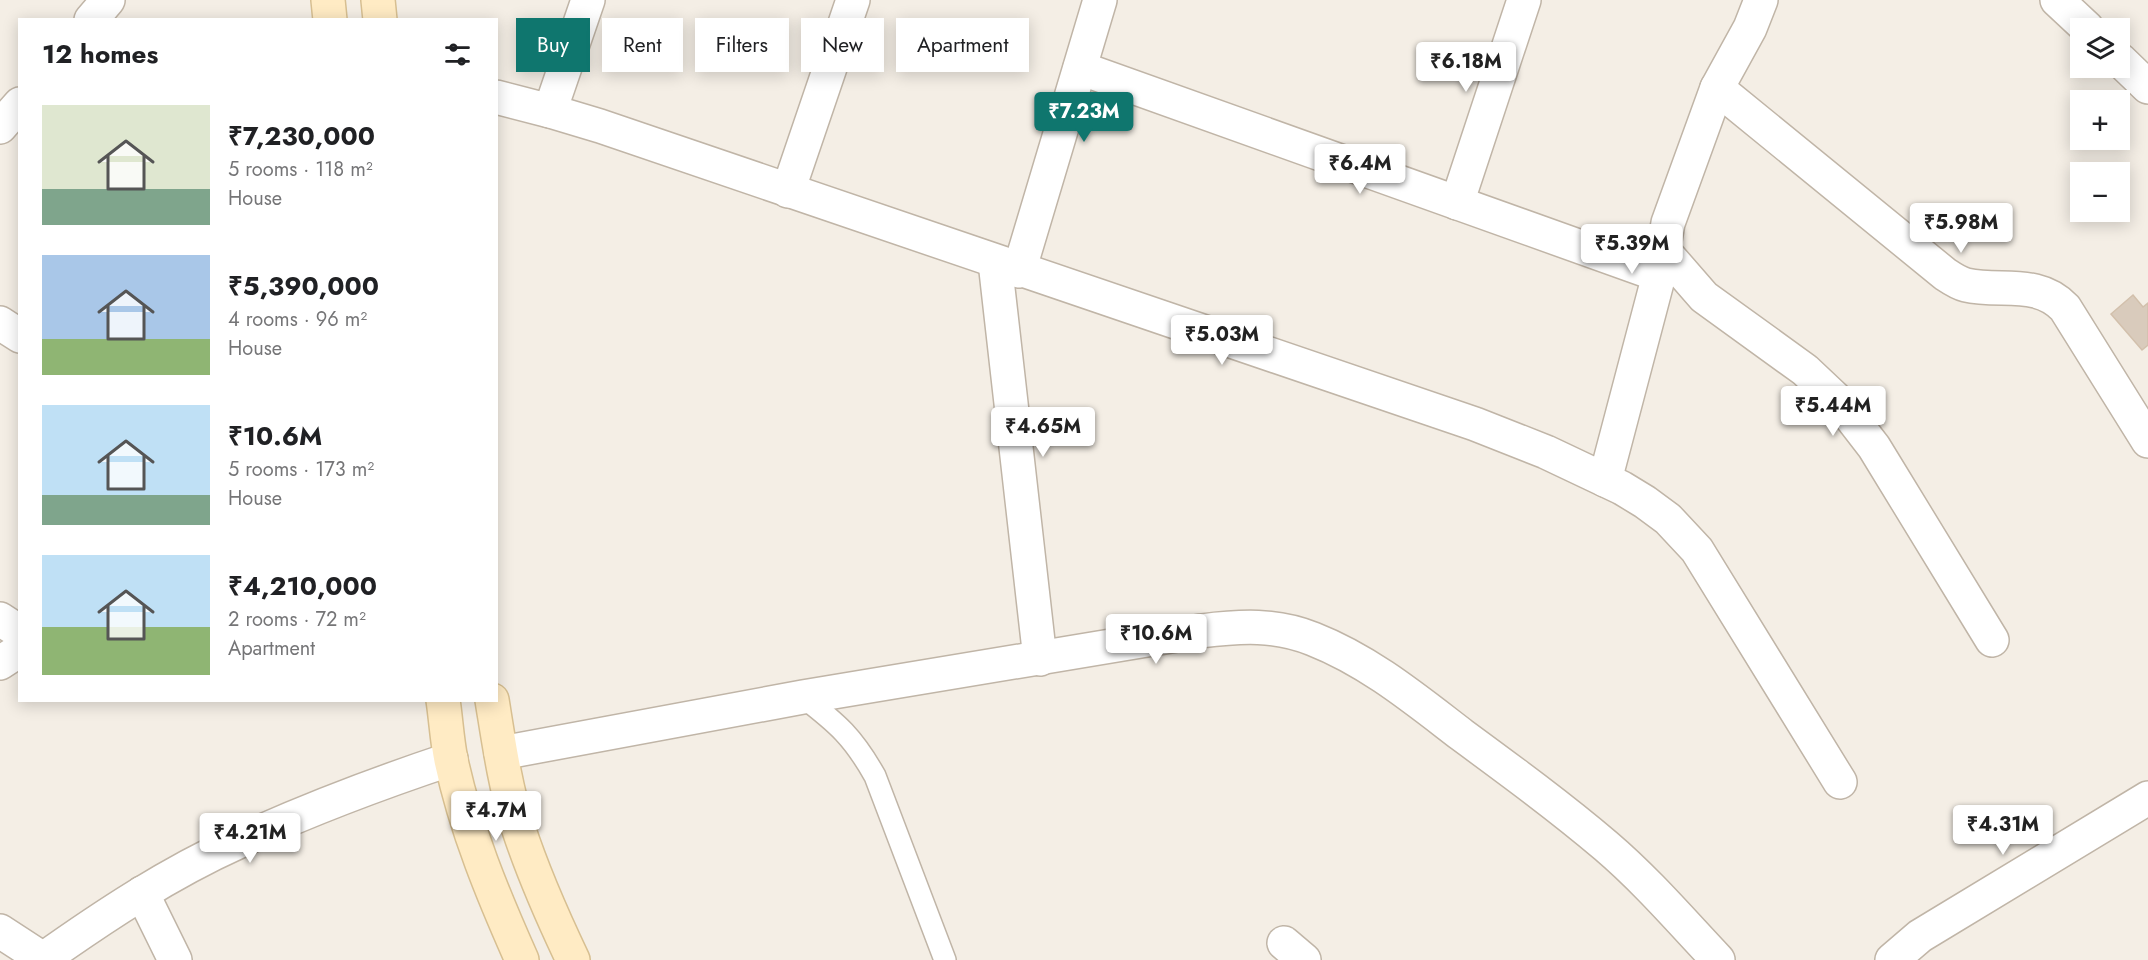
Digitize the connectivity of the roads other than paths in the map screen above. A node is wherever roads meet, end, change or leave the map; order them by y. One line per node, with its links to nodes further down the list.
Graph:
1 (108, 0): 10 (street)
2 (328, 0): 11 (main road)
3 (378, 0): 12 (main road)
4 (588, 0): 20 (street)
5 (853, 0): 22 (street)
6 (1100, 0): 14 (street)
7 (1524, 0): 23 (street)
8 (1761, 0): 17 (street)
9 (2057, 0): 13 (street)
10 (93, 18)
11 (330, 18)
12 (380, 18)
13 (2076, 18)
14 (1080, 68): 23 (street); 25 (street)
15 (2130, 70): 16 (street)
16 (2148, 87)
17 (1717, 88): 24 (street); 28 (street)
18 (498, 98): 20 (street)
19 (18, 106): 21 (street)
20 (550, 111): 22 (street)
21 (0, 127)
22 (788, 191): 25 (street)
23 (1457, 203): 24 (street)
24 (1661, 262): 29 (street); 32 (street)
25 (1007, 266): 29 (street); 34 (street)
26 (0, 323): 27 (street)
27 (18, 335)
28 (2148, 441)
29 (1605, 480): 41 (street)
30 (0, 619): 31 (street)
31 (18, 631)
32 (1992, 640)
33 (18, 651): 35 (street)
34 (1040, 659): 36 (street); 50 (street)
35 (0, 663)
36 (803, 697): 39 (street); 49 (lane)
37 (443, 702): 40 (main road)
38 (492, 702): 39 (main road)
39 (501, 753): 48 (main road)
40 (451, 759): 43 (street); 47 (main road)
41 (1840, 782)
42 (2148, 798): 51 (street)
43 (142, 893): 45 (street); 46 (street)
44 (0, 931): 45 (street)
45 (43, 960)
46 (175, 960)
47 (522, 960)
48 (573, 960)
49 (945, 960)
50 (1718, 960)
51 (1892, 960)

